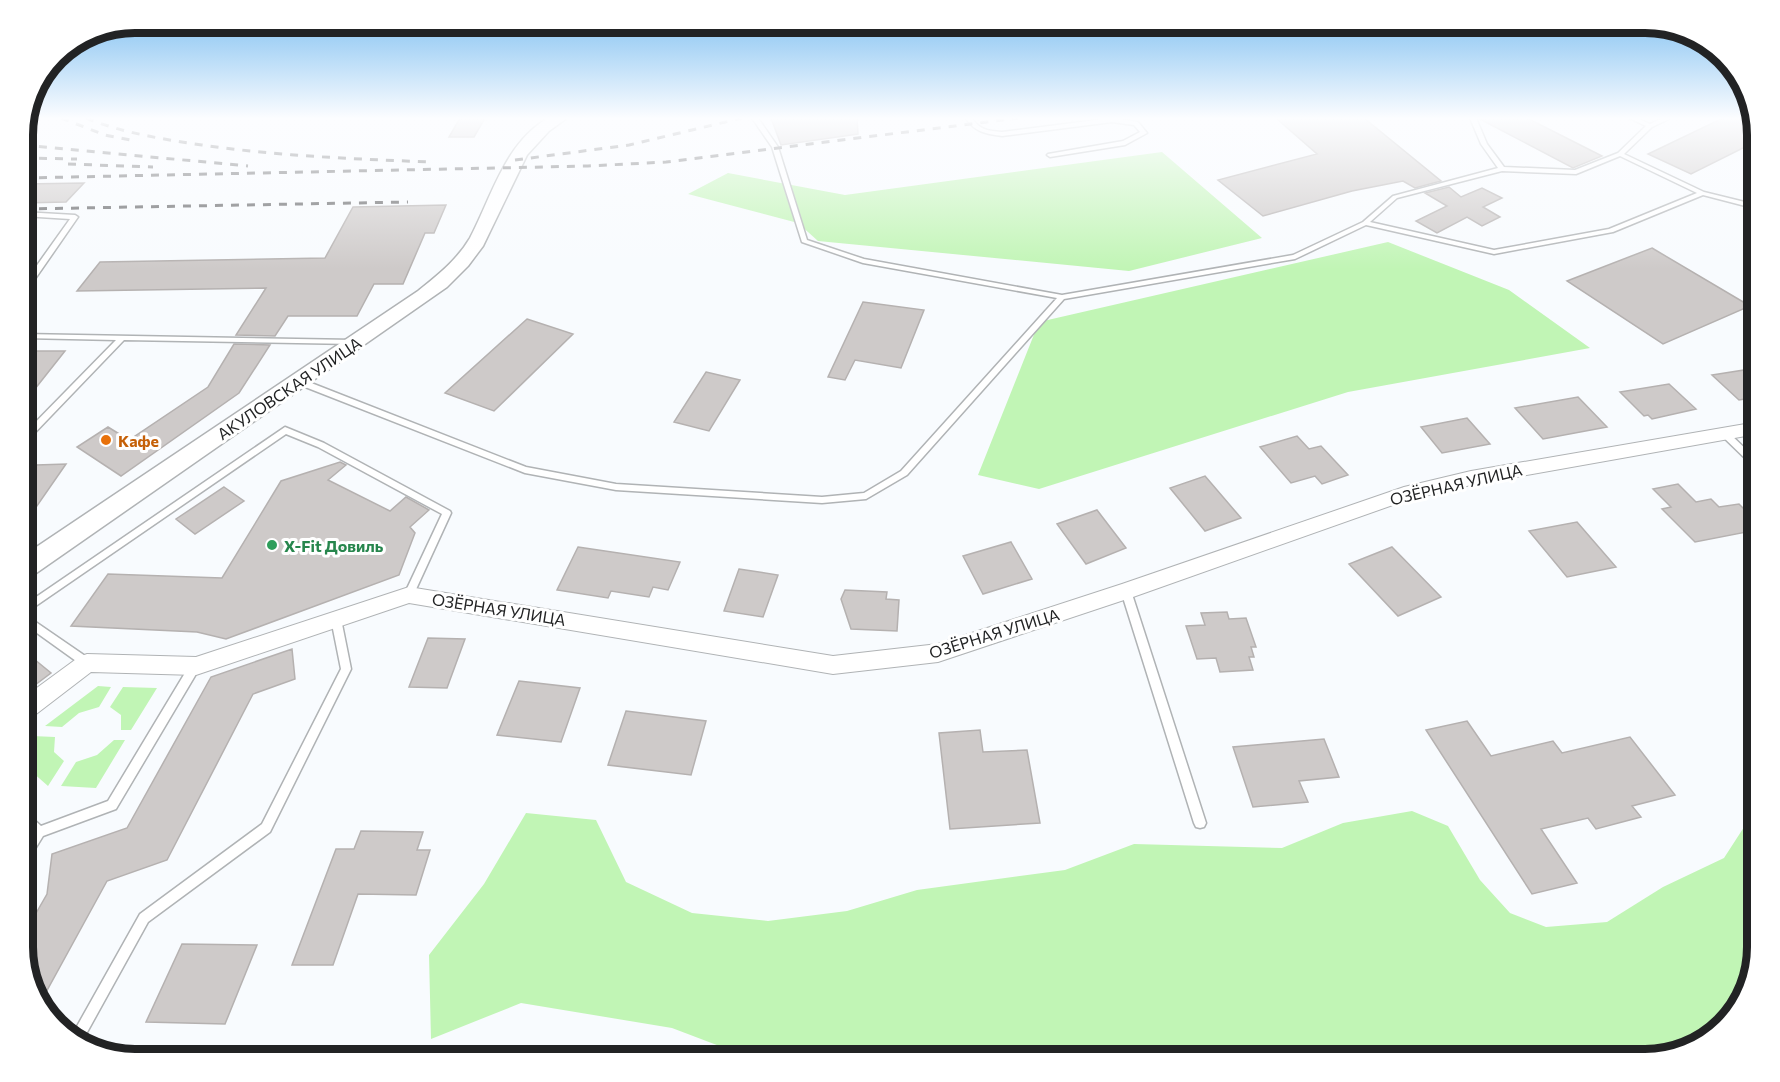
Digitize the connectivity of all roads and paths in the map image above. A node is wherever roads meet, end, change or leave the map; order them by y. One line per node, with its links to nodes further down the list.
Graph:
1 (513, 168): 14 (street, АКУЛОВСКАЯ УЛИЦА)
2 (782, 168): 11 (lane)
3 (1585, 168): 5 (lane)
4 (1650, 168): 6 (lane)
5 (1502, 169): 9 (lane)
6 (1702, 193): 7 (lane); 9 (lane)
7 (1747, 204)
8 (33, 215): 10 (lane)
9 (1365, 223): 11 (lane)
10 (33, 276)
11 (1062, 297): 15 (lane)
12 (33, 336): 13 (lane)
13 (123, 337): 14 (lane); 16 (lane)
14 (357, 342): 15 (street, АКУЛОВСКАЯ УЛИЦА)
15 (298, 381): 20 (street, АКУЛОВСКАЯ УЛИЦА)
16 (33, 430)
17 (1747, 430): 18 (street, ОЗЁРНАЯ УЛИЦА)
18 (1724, 433): 19 (lane); 21 (street, ОЗЁРНАЯ УЛИЦА)
19 (1747, 455)
20 (33, 562)
21 (1126, 591): 22 (street, ОЗЁРНАЯ УЛИЦА); 29 (lane)
22 (409, 595): 23 (lane); 24 (street, ОЗЁРНАЯ УЛИЦА)
23 (33, 604)
24 (336, 619): 27 (street, ОЗЁРНАЯ УЛИЦА); 33 (lane)
25 (33, 625): 26 (lane)
26 (87, 663): 27 (street, ОЗЁРНАЯ УЛИЦА); 28 (street)
27 (196, 666): 31 (lane)
28 (33, 704)
29 (1200, 823)
30 (33, 826): 31 (lane)
31 (39, 832): 32 (lane)
32 (33, 842)
33 (80, 1032)

